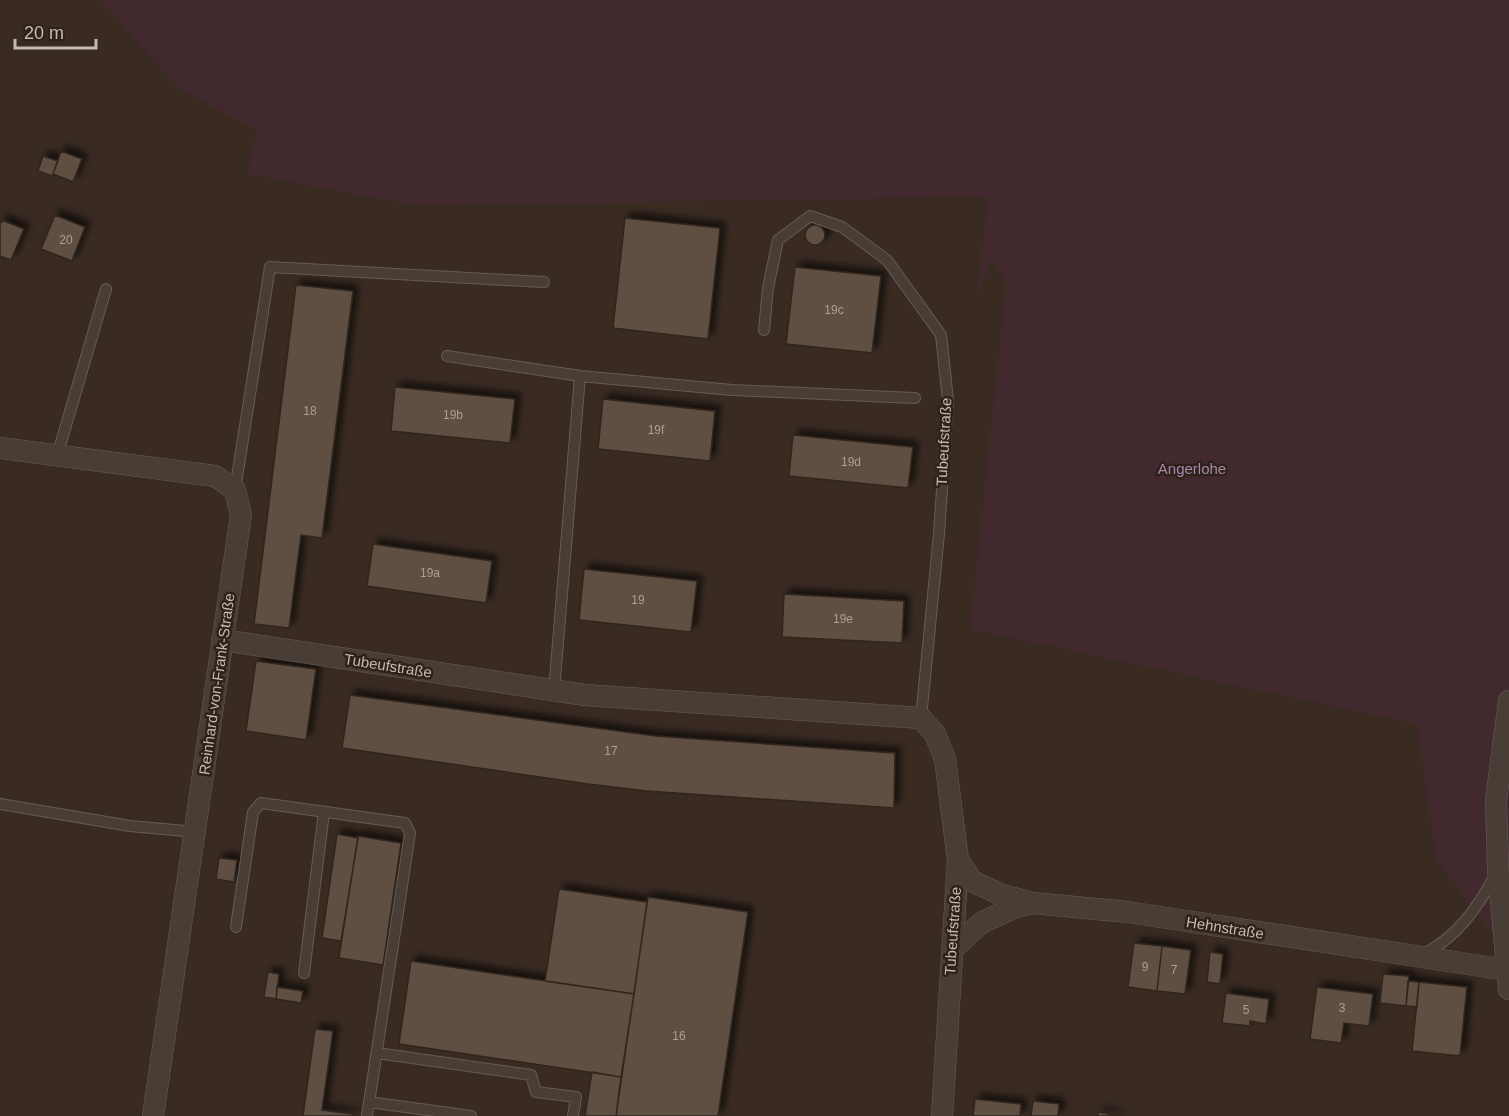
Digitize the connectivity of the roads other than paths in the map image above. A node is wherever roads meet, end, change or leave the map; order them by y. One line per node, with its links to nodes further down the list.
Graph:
1 (544, 282): 9 (lane)
2 (106, 289): 8 (lane)
3 (764, 330): 13 (lane, Tubeufstraße)
4 (447, 356): 5 (lane)
5 (580, 376): 6 (lane); 11 (lane)
6 (915, 398)
7 (0, 448): 8 (street)
8 (57, 456): 9 (street)
9 (235, 490): 10 (street, Reinhard-von-Frank-Straße)
10 (222, 640): 11 (street, Tubeufstraße); 16 (street, Reinhard-von-Frank-Straße)
11 (554, 691): 13 (street, Tubeufstraße)
12 (1509, 701): 18 (street)
13 (921, 718): 17 (street, Tubeufstraße)
14 (0, 804): 16 (lane)
15 (324, 812): 20 (lane); 23 (lane); 25 (lane)
16 (196, 831): 27 (street, Reinhard-von-Frank-Straße)
17 (958, 860): 19 (street, Hehnstraße); 21 (street, Tubeufstraße)
18 (1498, 868): 22 (lane); 24 (street)
19 (1033, 903): 21 (street, Hehnstraße); 22 (street, Hehnstraße)
20 (236, 927)
21 (952, 950): 31 (street, Tubeufstraße)
22 (1417, 957): 24 (street, Hehnstraße)
23 (304, 973)
24 (1508, 979)
25 (377, 1053): 26 (lane); 30 (lane)
26 (369, 1102): 28 (lane); 29 (lane)
27 (153, 1116)
28 (367, 1116)
29 (471, 1116)
30 (573, 1116)
31 (942, 1116)

